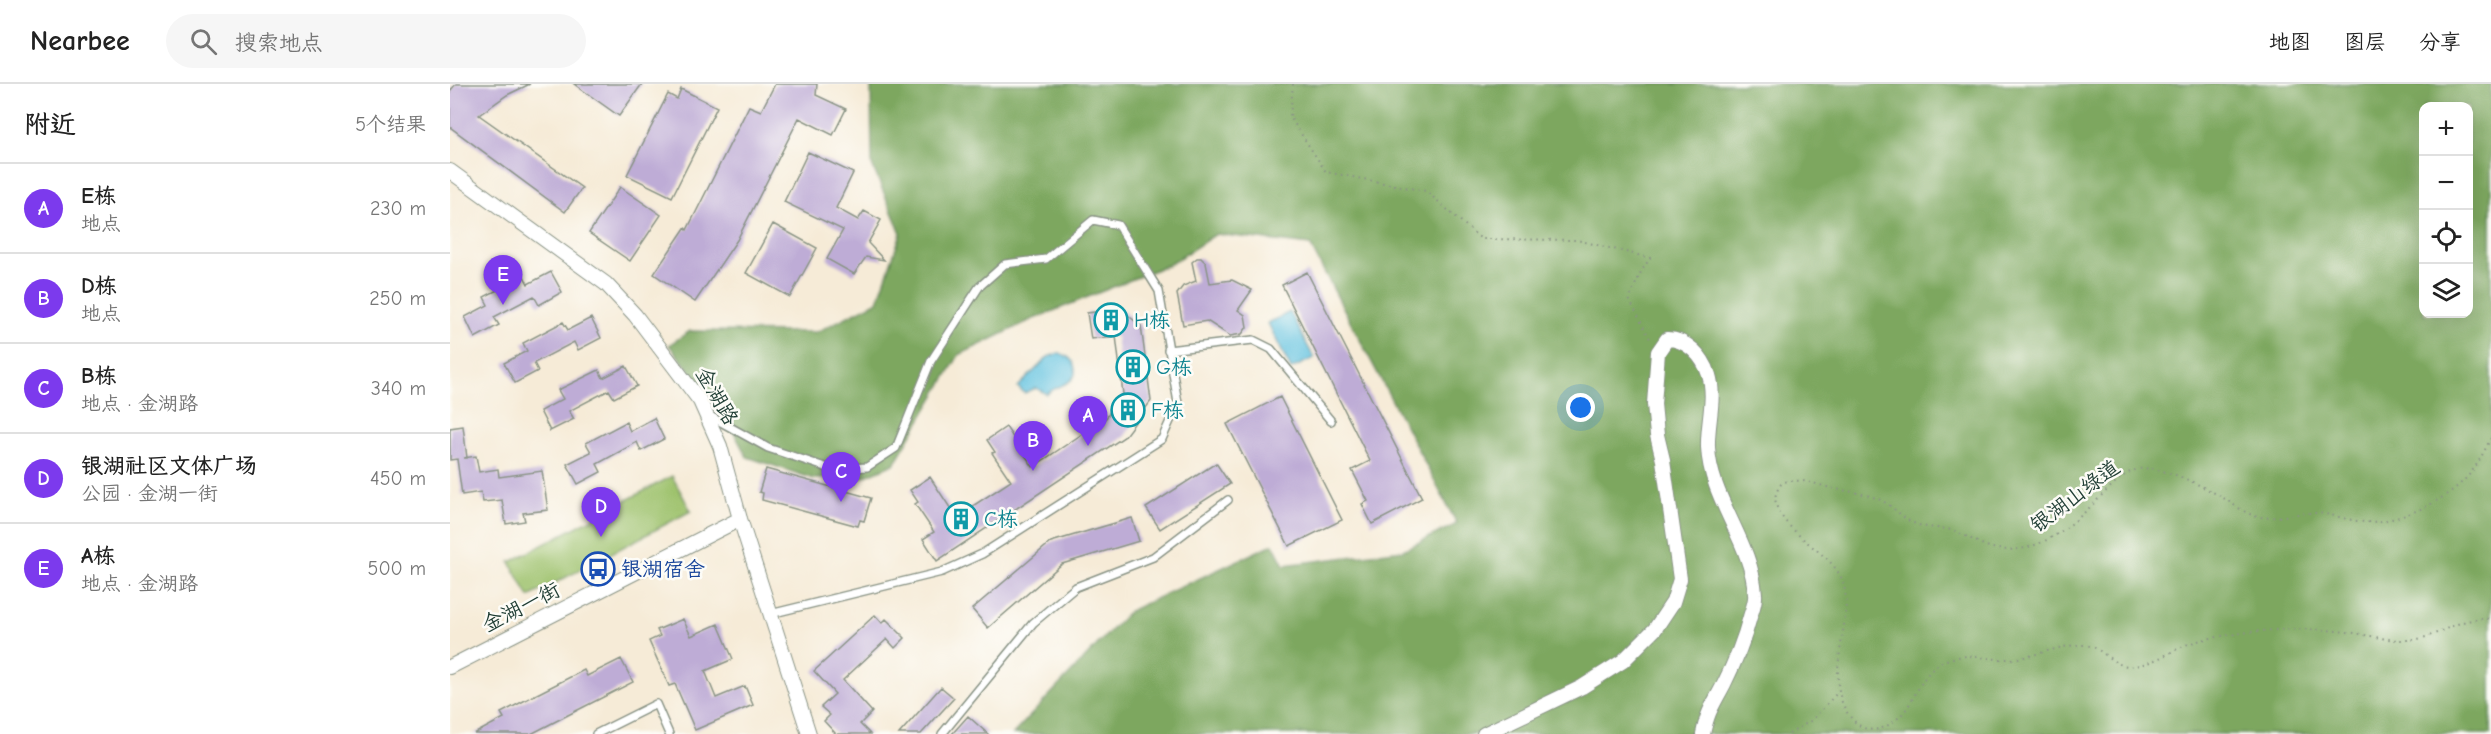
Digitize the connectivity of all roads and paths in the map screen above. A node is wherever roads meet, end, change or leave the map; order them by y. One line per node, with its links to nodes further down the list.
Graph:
1 (1293, 84): 4 (path)
2 (450, 171): 5 (street, 金湖路)
3 (1168, 350): 5 (lane); 6 (lane); 10 (lane)
4 (1658, 352): 18 (street); 19 (street)
5 (708, 416): 9 (street, 金湖路)
6 (1331, 421)
7 (2491, 438): 13 (path, 银湖山绿道)
8 (1228, 500): 17 (lane)
9 (740, 519): 10 (street, 金湖路); 12 (street, 金湖一街)
10 (771, 614): 16 (street, 金湖路)
11 (2491, 619): 13 (path, 银湖山绿道)
12 (450, 667)
13 (1840, 690): 20 (path)
14 (596, 734): 15 (lane)
15 (669, 734)
16 (809, 734)
17 (942, 734)
18 (1484, 734)
19 (1703, 734)
20 (1789, 734)

